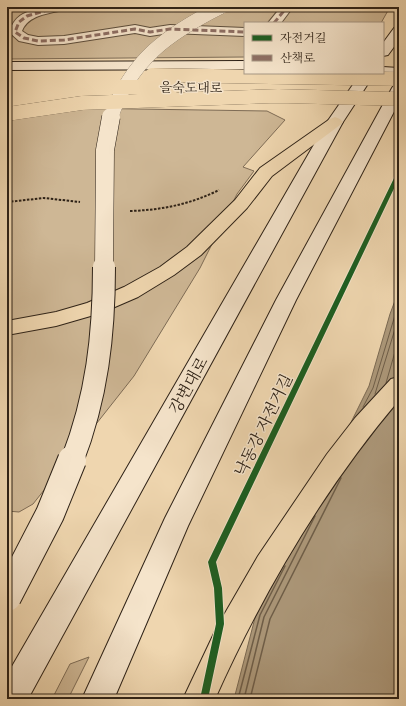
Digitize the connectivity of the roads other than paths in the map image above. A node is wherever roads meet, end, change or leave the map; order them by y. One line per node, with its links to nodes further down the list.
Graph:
1 (58, 7): 6 (main road)
2 (221, 7): 23 (main road, bridge)
3 (287, 7): 4 (main road)
4 (275, 22)
5 (399, 31): 7 (main road)
6 (244, 32)
7 (384, 51)
8 (244, 65): 9 (main road, 을숙도대로)
9 (7, 66)
10 (384, 71): 11 (main road)
11 (399, 72)
12 (367, 74): 20 (main road, 강변대로)
13 (7, 76): 14 (highway, 을숙도대로, bridge)
14 (399, 79)
15 (7, 87): 17 (highway, 을숙도대로, bridge)
16 (399, 88): 25 (main road)
17 (399, 91)
18 (399, 99): 19 (highway, bridge)
19 (7, 114)
20 (335, 122): 21 (highway); 24 (main road, 강변대로)
21 (7, 328)
22 (399, 385): 26 (highway)
23 (7, 597)
24 (11, 699)
25 (98, 699)
26 (199, 699)

